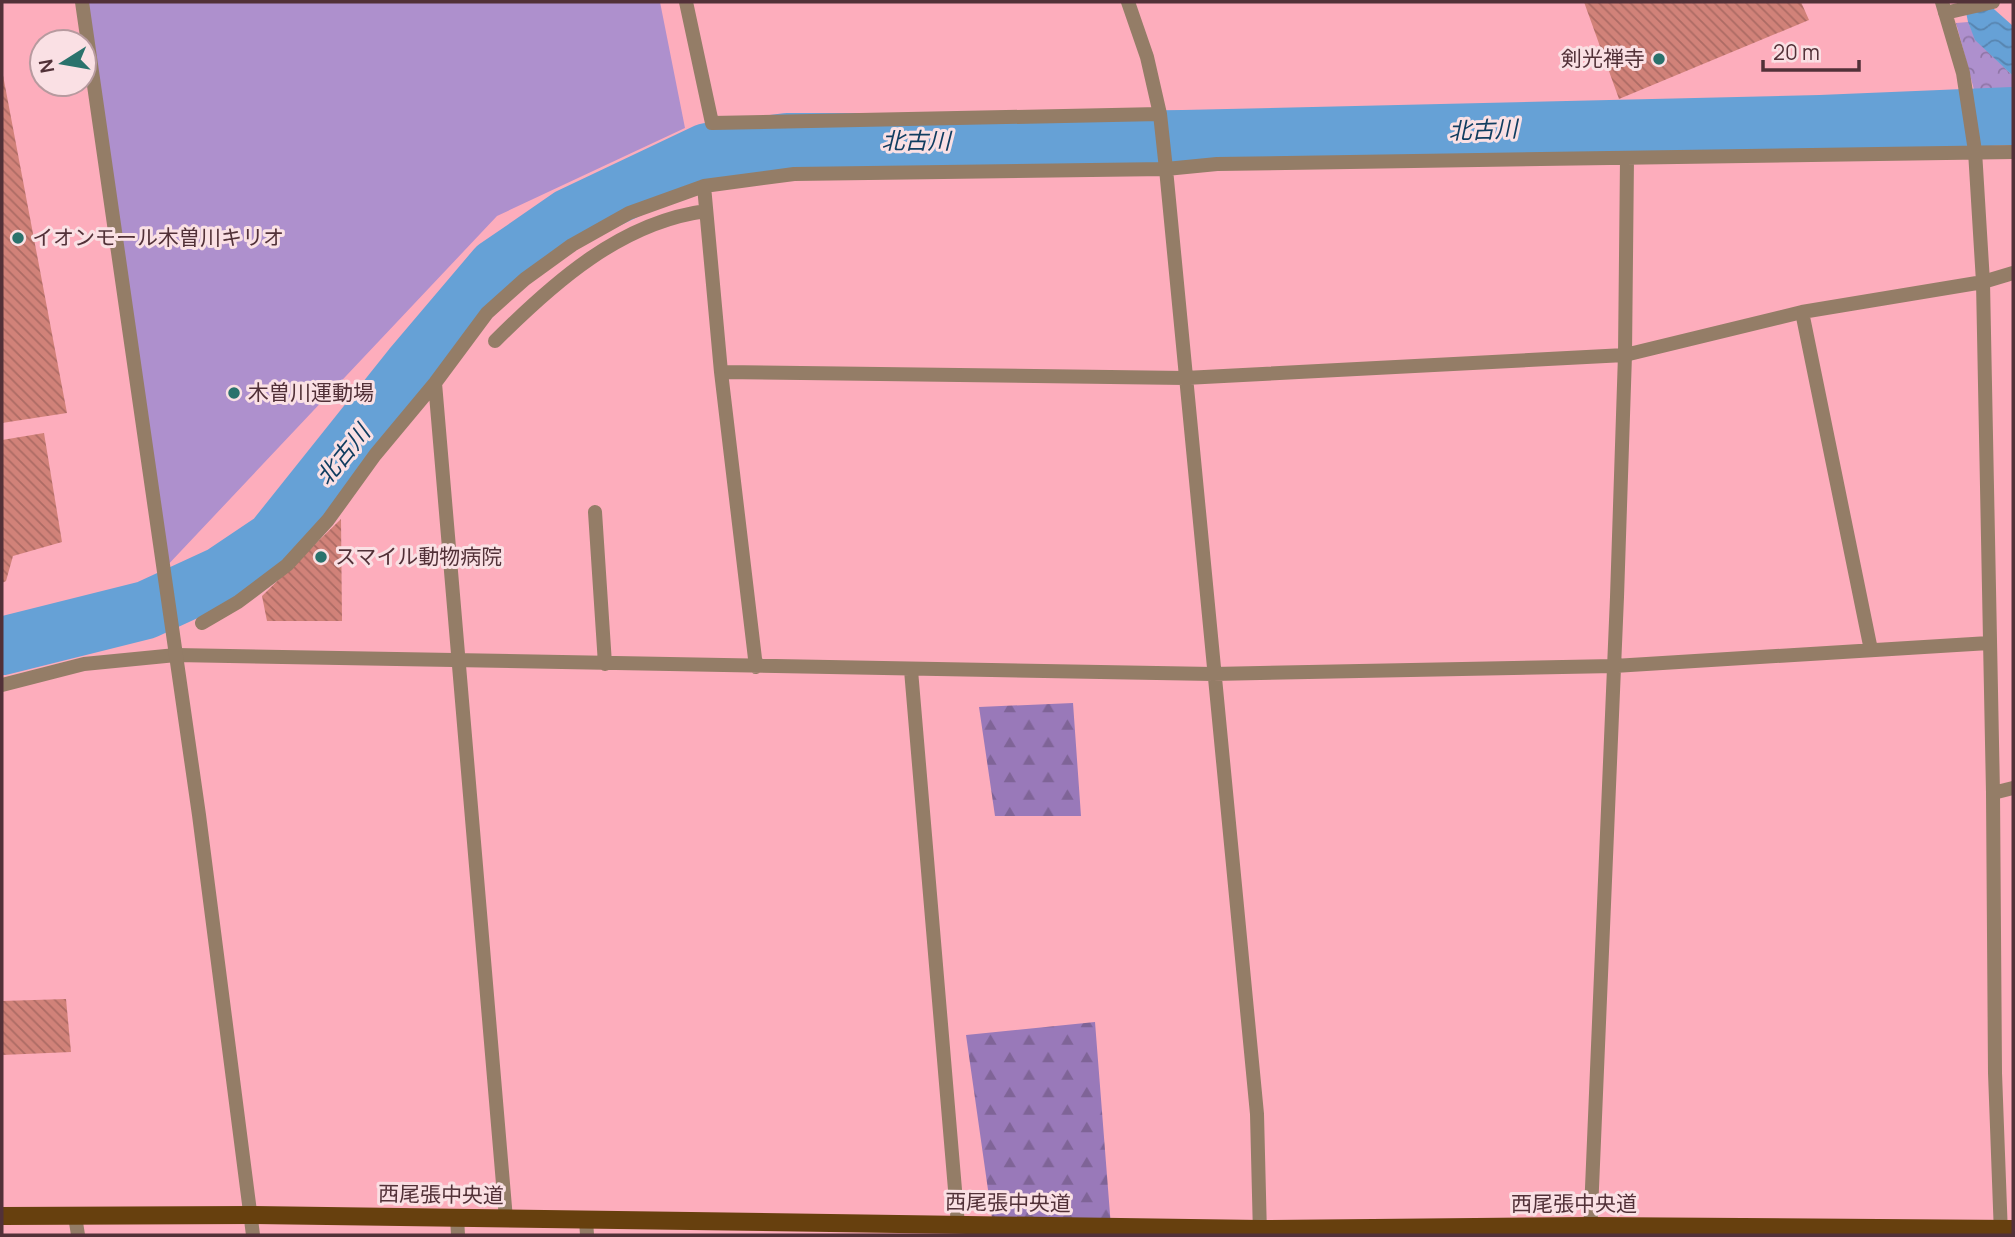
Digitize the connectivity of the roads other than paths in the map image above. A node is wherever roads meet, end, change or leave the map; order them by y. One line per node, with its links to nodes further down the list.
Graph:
1 (82, 2): 25 (street)
2 (687, 2): 6 (street)
3 (1128, 2): 6 (street)
4 (1993, 2): 5 (street)
5 (1943, 7): 7 (street)
6 (1160, 117): 10 (street)
7 (1974, 148): 8 (street); 9 (street); 14 (street)
8 (2013, 152)
9 (1627, 158): 10 (street); 17 (street)
10 (1165, 163): 11 (street); 19 (street)
11 (704, 186): 12 (street); 20 (street)
12 (706, 211): 16 (street); 18 (street)
13 (2013, 273): 14 (street)
14 (1983, 282): 15 (street); 23 (street)
15 (1802, 312): 17 (street); 24 (street)
16 (495, 341)
17 (1625, 355): 19 (street); 28 (street)
18 (721, 372): 19 (street); 29 (street)
19 (1185, 378): 31 (street)
20 (436, 383): 22 (street); 26 (street)
21 (595, 512): 27 (street)
22 (202, 623)
23 (1989, 643): 24 (street); 34 (street)
24 (1871, 650): 28 (street)
25 (176, 653): 26 (street); 32 (street); 35 (street)
26 (459, 660): 27 (street); 38 (street)
27 (604, 664): 29 (street)
28 (1614, 666): 31 (street); 44 (street)
29 (756, 667): 30 (street)
30 (911, 670): 31 (street); 39 (street)
31 (1213, 674): 46 (street)
32 (2, 685)
33 (2013, 788): 34 (street)
34 (1993, 793): 45 (street)
35 (251, 1214): 37 (main road, 西尾張中央道); 40 (main road, 西尾張中央道); 48 (street)
36 (2, 1216): 37 (main road, 西尾張中央道)
37 (75, 1216): 47 (street)
38 (506, 1219): 40 (main road, 西尾張中央道); 41 (main road, 西尾張中央道)
39 (958, 1225): 42 (main road, 西尾張中央道); 43 (main road, 西尾張中央道)
40 (457, 1226)
41 (586, 1228): 42 (main road, 西尾張中央道)
42 (782, 1229)
43 (994, 1230): 46 (main road, 西尾張中央道)
44 (1591, 1231): 45 (main road, 西尾張中央道); 46 (main road, 西尾張中央道)
45 (2005, 1231)
46 (1260, 1232)
47 (78, 1235)
48 (253, 1235)

